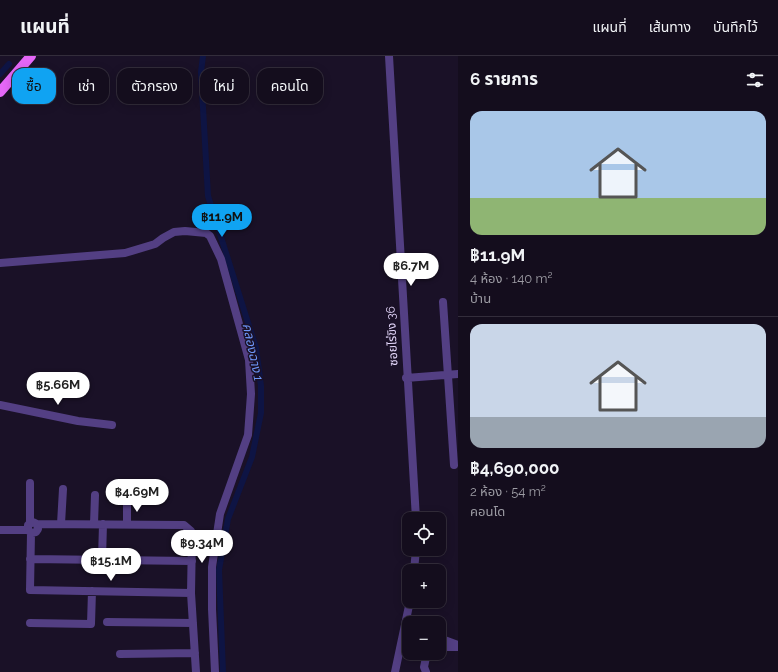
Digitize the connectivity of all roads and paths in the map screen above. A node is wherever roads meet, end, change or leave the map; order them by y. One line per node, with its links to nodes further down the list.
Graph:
1 (389, 56): 8 (street, ซอยไร่ขิง 36)
2 (26, 58): 3 (main road)
3 (0, 92)
4 (0, 263): 40 (street)
5 (443, 302): 7 (street)
6 (458, 374): 7 (street)
7 (448, 375): 8 (street); 11 (street)
8 (406, 378): 16 (street, ซอยไร่ขิง 36)
9 (0, 405): 10 (street)
10 (112, 425)
11 (454, 465)
12 (30, 483): 22 (street)
13 (63, 489): 17 (street)
14 (95, 495): 18 (street)
15 (127, 501): 20 (street)
16 (416, 512)
17 (61, 524): 18 (street); 22 (street)
18 (94, 524): 19 (street)
19 (103, 524): 20 (street); 25 (street)
20 (127, 524): 26 (street)
21 (0, 525): 22 (street)
22 (30, 527): 23 (street); 24 (street)
23 (0, 530)
24 (30, 559): 25 (street); 27 (street)
25 (102, 559): 26 (street)
26 (192, 560): 28 (street)
27 (92, 591): 28 (street); 30 (street)
28 (191, 593): 31 (street)
29 (107, 622): 31 (street)
30 (30, 623)
31 (193, 623): 36 (street)
32 (446, 641): 33 (street)
33 (458, 646): 34 (street)
34 (446, 647)
35 (402, 652): 41 (street)
36 (195, 653): 37 (street); 39 (street)
37 (120, 654)
38 (426, 660): 42 (street)
39 (196, 672)
40 (215, 672)
41 (395, 672)
42 (426, 672)

